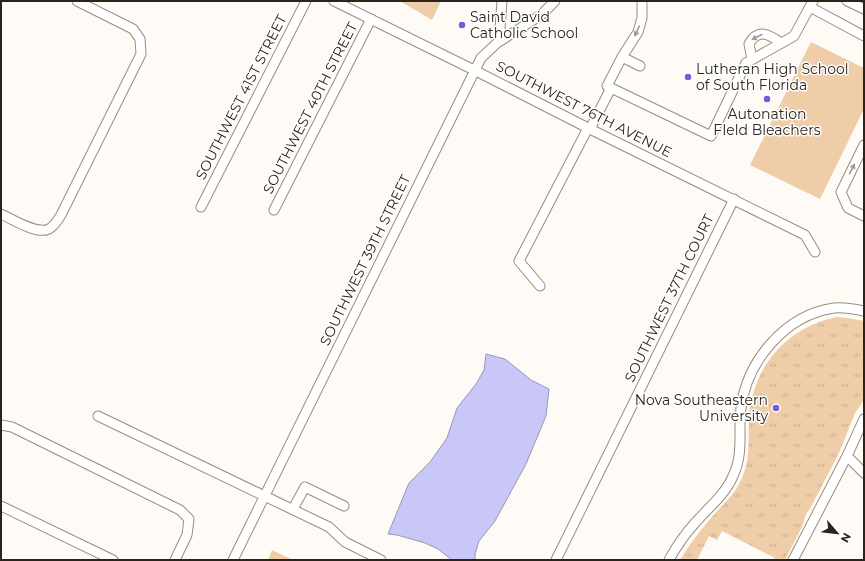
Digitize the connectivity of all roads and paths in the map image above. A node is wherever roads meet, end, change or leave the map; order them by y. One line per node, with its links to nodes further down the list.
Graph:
1 (77, 1): 11 (street)
2 (93, 1): 11 (street)
3 (306, 1): 24 (street, SOUTHWEST 41ST STREET)
4 (334, 1): 12 (street, SOUTHWEST 76TH AVENUE)
5 (502, 1): 14 (street)
6 (555, 1): 14 (street, SOUTHWEST 39TH STREET)
7 (642, 1): 16 (street, one-way to 16)
8 (847, 1): 10 (street)
9 (811, 4): 13 (street); 15 (street)
10 (864, 9)
11 (99, 11): 26 (street)
12 (371, 19): 19 (street, SOUTHWEST 76TH AVENUE); 25 (street, SOUTHWEST 40TH STREET)
13 (864, 36)
14 (501, 40): 19 (street, SOUTHWEST 39TH STREET)
15 (781, 43): 17 (street); 17 (street, one-way to 17)
16 (622, 57): 18 (street); 20 (street)
17 (752, 59): 20 (street)
18 (640, 66)
19 (474, 70): 21 (street, SOUTHWEST 76TH AVENUE); 36 (street, SOUTHWEST 39TH STREET)
20 (611, 88): 21 (street)
21 (589, 128): 23 (street, SOUTHWEST 76TH AVENUE); 29 (street)
22 (864, 145): 27 (street, one-way to 22)
23 (734, 199): 28 (street, SOUTHWEST 76TH AVENUE); 44 (street, SOUTHWEST 37TH COURT)
24 (201, 206)
25 (274, 210)
26 (1, 214)
27 (864, 216)
28 (815, 252)
29 (540, 286)
30 (864, 311): 45 (street)
31 (98, 416): 36 (street)
32 (864, 419): 34 (street)
33 (1, 425): 41 (street)
34 (847, 456): 35 (street); 46 (street)
35 (864, 473)
36 (264, 496): 39 (street); 42 (street, SOUTHWEST 39TH STREET)
37 (1, 506): 40 (street)
38 (344, 506): 39 (street)
39 (293, 510): 43 (street)
40 (113, 560)
41 (175, 560)
42 (233, 560)
43 (381, 560)
44 (556, 560)
45 (669, 560)
46 (793, 560)

